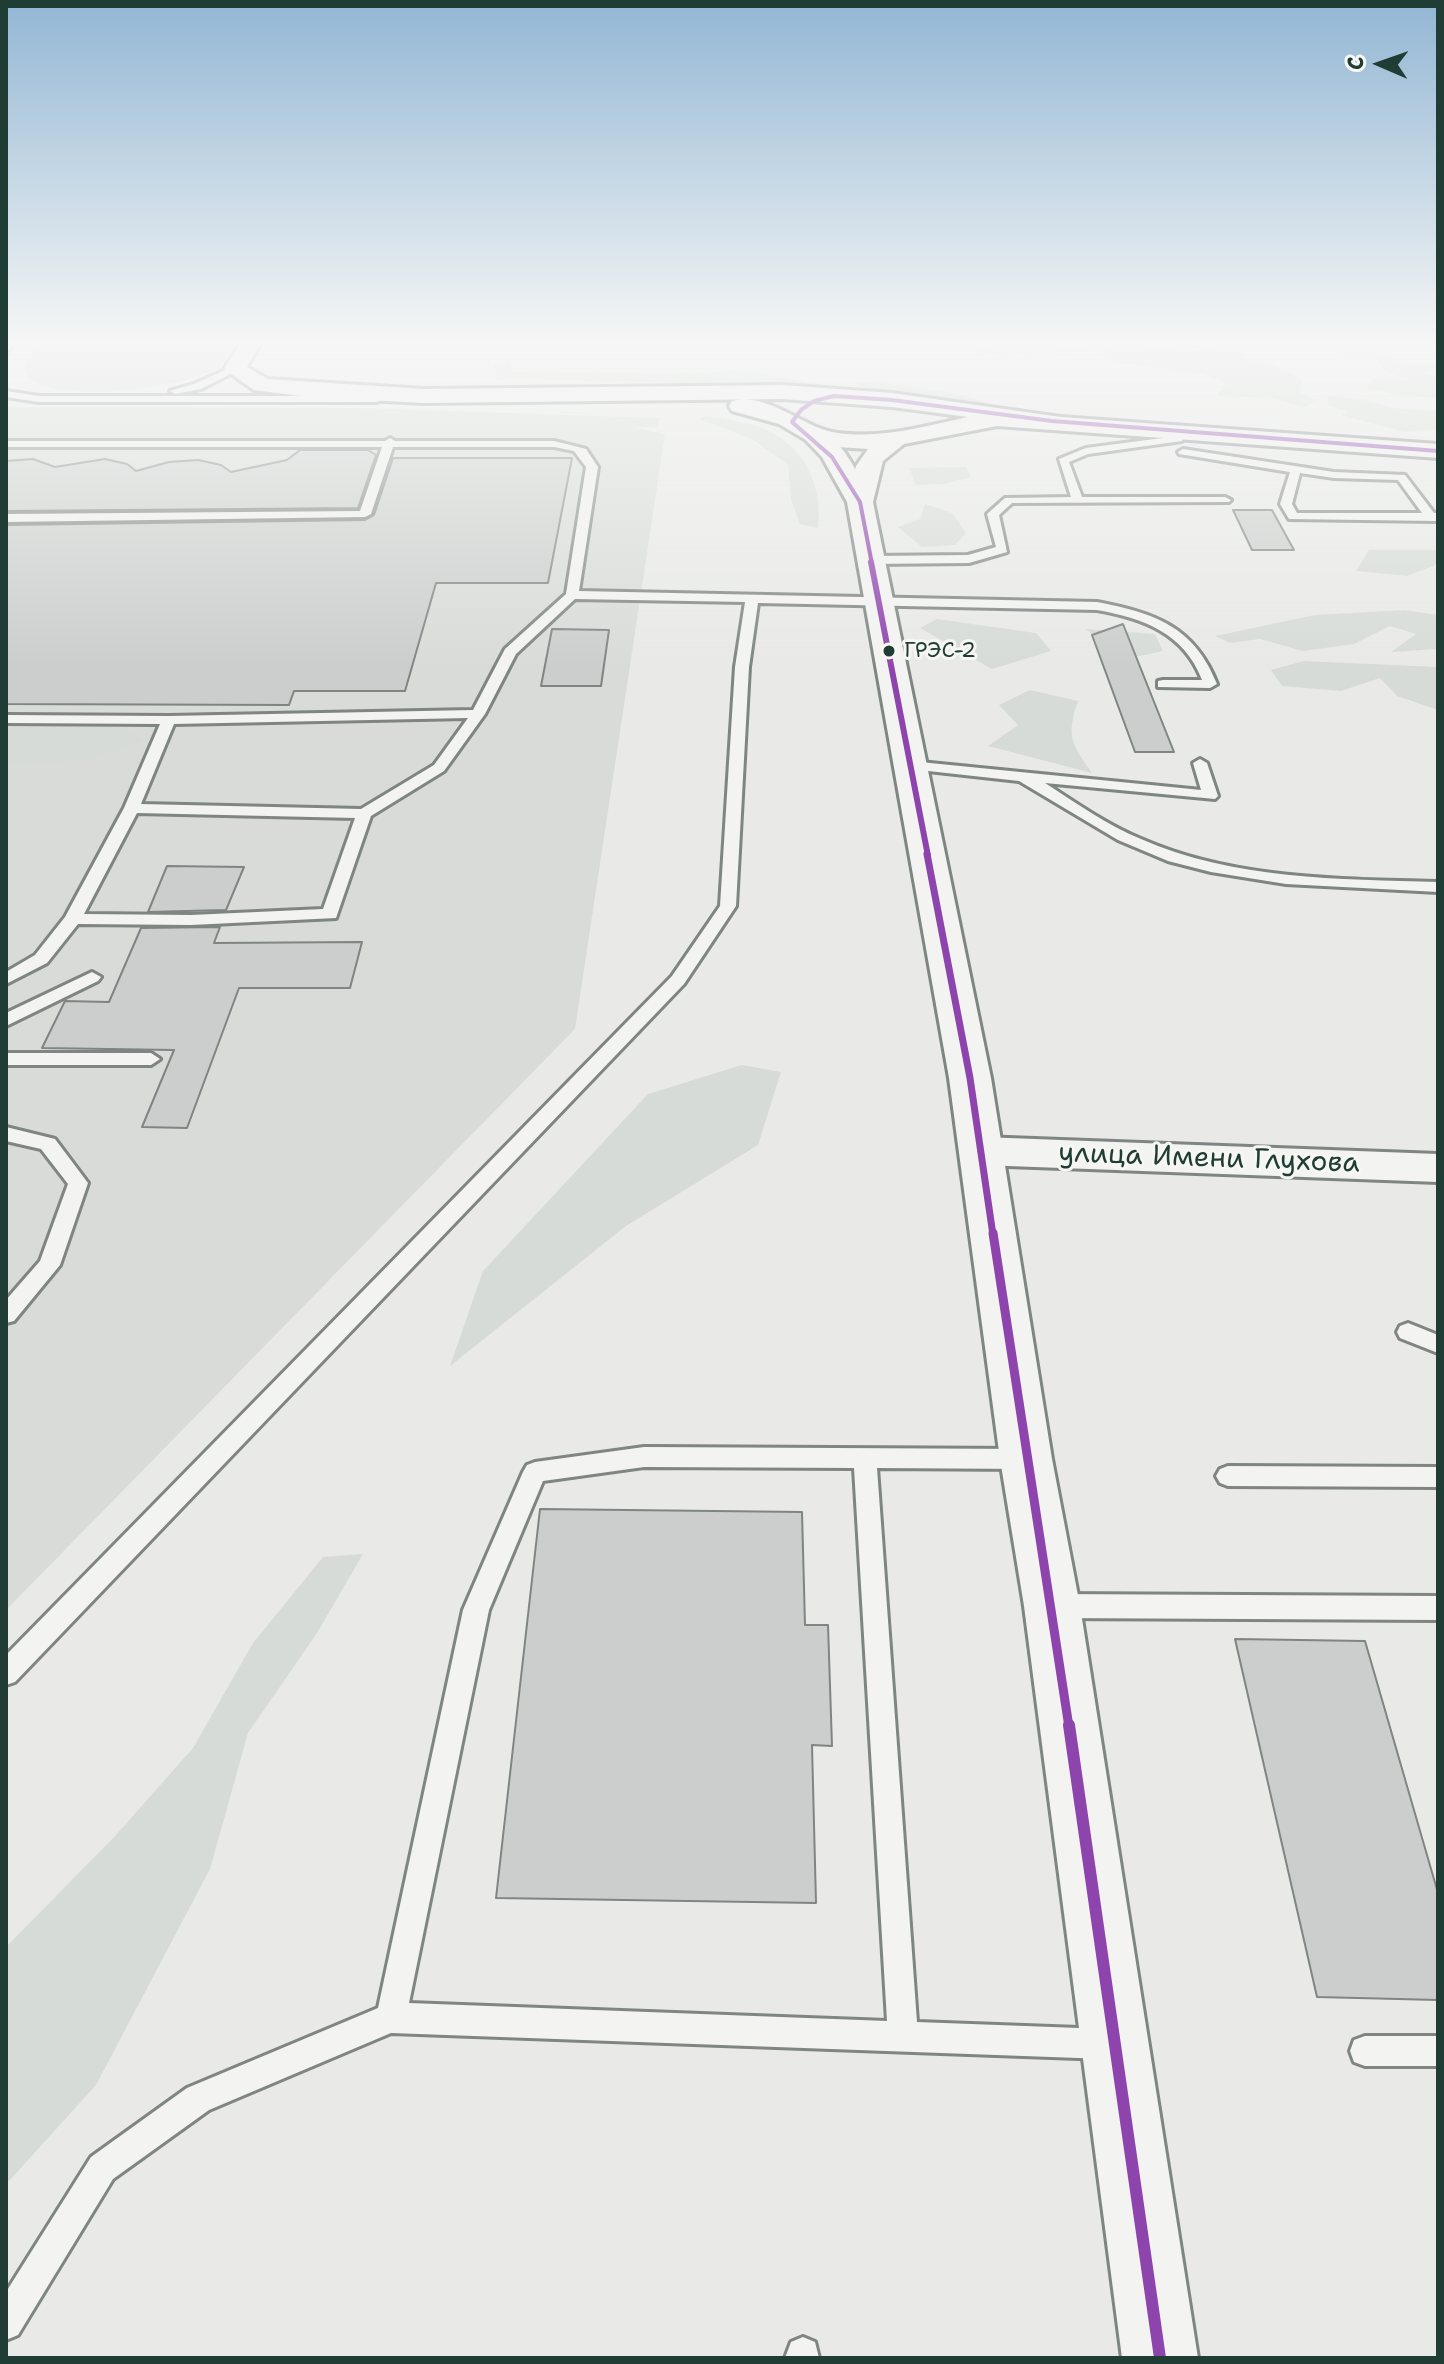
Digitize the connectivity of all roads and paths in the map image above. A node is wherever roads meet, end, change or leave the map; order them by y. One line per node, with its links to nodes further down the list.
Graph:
1 (387, 448): 16 (lane)
2 (578, 448): 18 (lane)
3 (827, 448): 14 (street)
4 (879, 448): 14 (street)
5 (1109, 448): 12 (lane)
6 (1182, 448): 11 (lane)
7 (1213, 448): 10 (lane)
8 (1375, 448): 9 (street)
9 (1438, 451)
10 (1296, 469): 15 (lane); 15 (lane)
11 (1192, 471)
12 (1078, 500): 13 (lane); 17 (lane)
13 (1225, 500)
14 (860, 502): 17 (street)
15 (1434, 517)
16 (6, 518)
17 (871, 560): 20 (street)
18 (572, 595): 19 (lane); 22 (lane)
19 (752, 600): 20 (lane); 49 (lane)
20 (879, 602): 21 (lane); 26 (street)
21 (1163, 684)
22 (478, 714): 24 (lane); 29 (lane)
23 (6, 719): 24 (lane)
24 (169, 720): 28 (lane)
25 (1200, 763): 27 (lane)
26 (910, 765): 27 (lane); 38 (street)
27 (1022, 776): 30 (lane)
28 (132, 808): 29 (lane); 31 (lane)
29 (364, 814): 31 (lane)
30 (1438, 887)
31 (73, 919): 33 (lane)
32 (92, 977): 34 (lane)
33 (6, 979)
34 (6, 1021)
35 (6, 1059): 36 (lane)
36 (151, 1059)
37 (6, 1134): 40 (lane)
38 (981, 1151): 39 (street, улица Имени Глухова); 44 (street)
39 (1438, 1168)
40 (6, 1315)
41 (1408, 1332): 42 (lane)
42 (1438, 1344)
43 (865, 1458): 44 (lane); 50 (lane); 51 (lane)
44 (1026, 1459): 47 (street)
45 (1228, 1476): 46 (lane)
46 (1438, 1477)
47 (1052, 1606): 48 (lane); 52 (street)
48 (1438, 1608)
49 (6, 1673)
50 (391, 2018): 51 (lane); 55 (lane)
51 (903, 2037): 52 (lane)
52 (1114, 2044): 56 (street)
53 (1365, 2051): 54 (lane)
54 (1438, 2051)
55 (6, 2323)
56 (1160, 2358)

